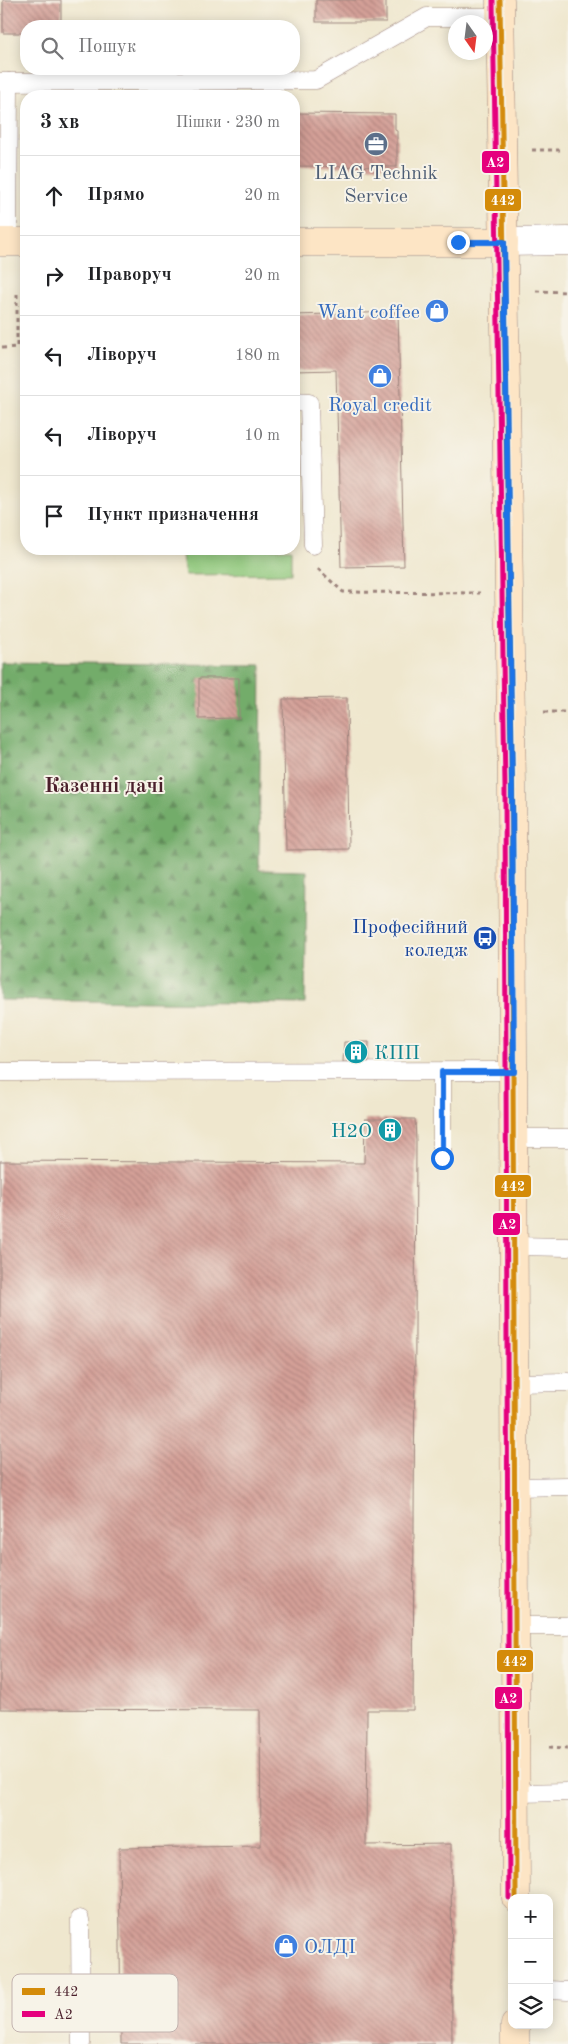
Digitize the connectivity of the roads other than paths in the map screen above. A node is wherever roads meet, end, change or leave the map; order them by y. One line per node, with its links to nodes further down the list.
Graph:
1 (500, 8): 2 (lane); 6 (street)
2 (5, 82): 4 (lane)
3 (568, 241): 6 (street)
4 (11, 242)
5 (300, 242): 6 (street)
6 (504, 242): 11 (street)
7 (300, 402): 8 (lane)
8 (313, 545)
9 (0, 1072): 10 (lane)
10 (442, 1072): 11 (lane); 14 (lane)
11 (514, 1072): 12 (street)
12 (514, 1138): 13 (lane); 15 (street)
13 (568, 1138)
14 (442, 1158)
15 (515, 1246): 16 (lane); 18 (street)
16 (568, 1247)
17 (568, 1382): 18 (lane)
18 (515, 1383): 19 (street)
19 (516, 1486): 20 (lane); 21 (street)
20 (568, 1486)
21 (516, 1626): 22 (lane); 24 (street)
22 (568, 1626)
23 (568, 1792): 24 (lane)
24 (517, 1793): 25 (street)
25 (516, 1894)
26 (80, 1919): 27 (lane)
27 (80, 1974)
28 (553, 1990): 29 (lane)
29 (568, 1991)
30 (515, 2029): 31 (street)
31 (515, 2044)

